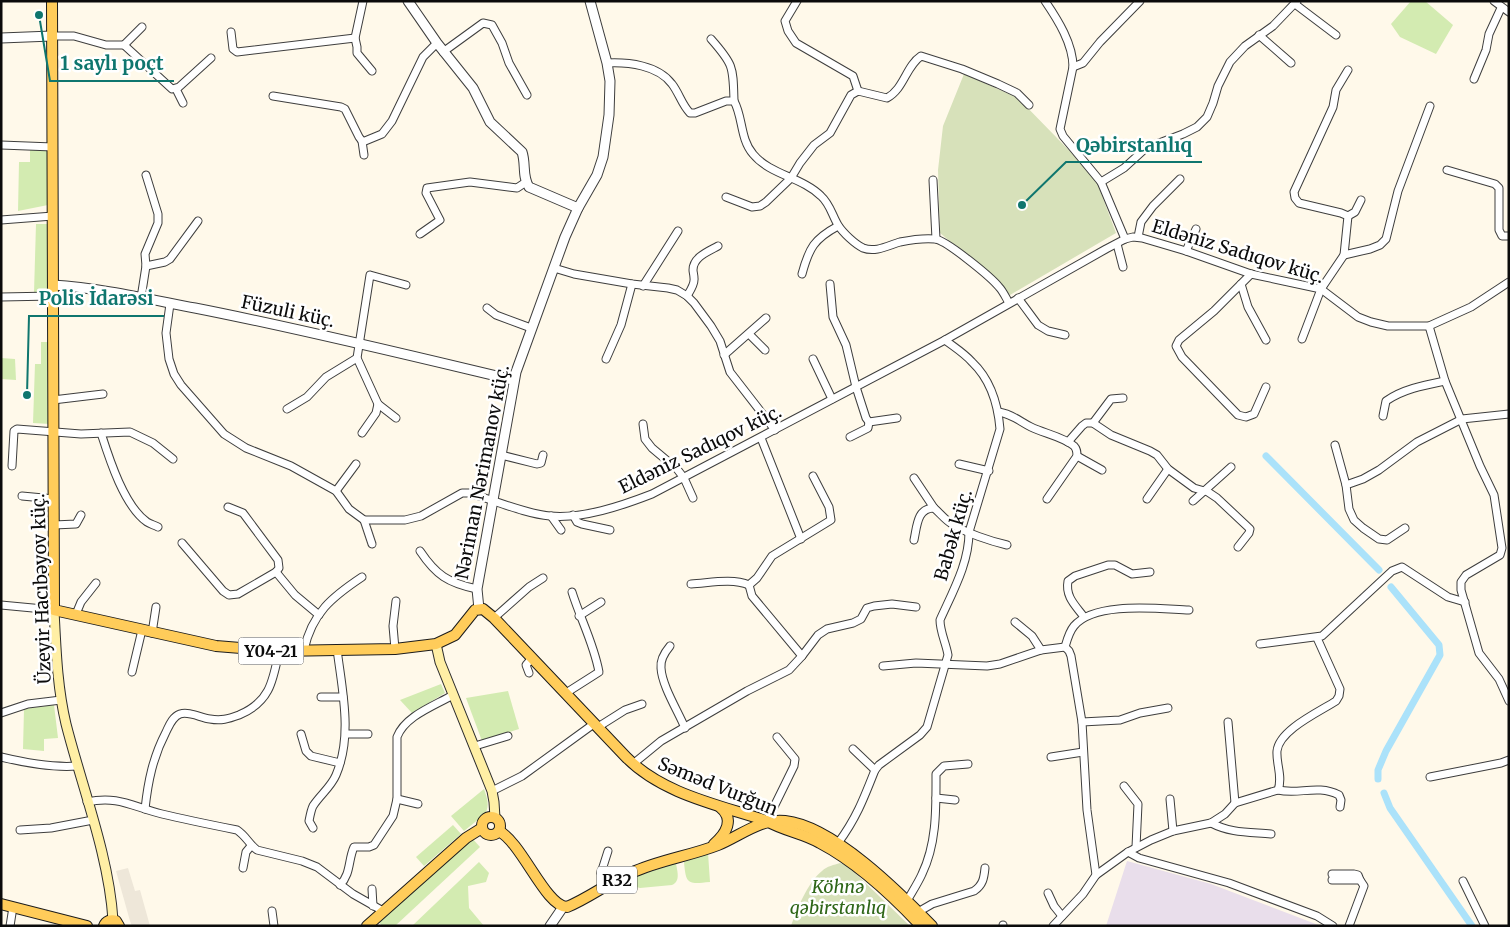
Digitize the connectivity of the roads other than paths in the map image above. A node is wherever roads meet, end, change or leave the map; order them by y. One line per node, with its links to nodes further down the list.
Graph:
1 (52, 1): 16 (main road, Üzeyir Hacıbəyov küç.)
2 (363, 1): 18 (street)
3 (408, 1): 20 (street)
4 (590, 1): 24 (street, Nəriman Nərimanov küç.)
5 (797, 1): 31 (street)
6 (1045, 1): 26 (street)
7 (1140, 1): 26 (street)
8 (1494, 1): 10 (street)
9 (1296, 2): 14 (street); 15 (street)
10 (1501, 8): 11 (street); 29 (street)
11 (1509, 12)
12 (142, 27): 21 (street)
13 (231, 32): 18 (street)
14 (1259, 35): 25 (street); 48 (street)
15 (1336, 35)
16 (52, 36): 17 (street); 21 (street); 40 (main road, Üzeyir Hacıbəyov küç.)
17 (1, 38)
18 (355, 38): 28 (street)
19 (711, 39): 34 (street)
20 (437, 44): 22 (street); 38 (street)
21 (124, 45): 30 (street)
22 (443, 52): 32 (street); 47 (street)
23 (211, 58): 30 (street)
24 (607, 63): 34 (street); 51 (street, Nəriman Nərimanov küç.)
25 (1291, 63)
26 (1073, 67): 48 (street)
27 (1348, 70): 53 (street)
28 (372, 71)
29 (1474, 79)
30 (176, 89): 35 (street)
31 (858, 91): 36 (street); 44 (street)
32 (527, 95)
33 (273, 96): 38 (street)
34 (734, 101): 44 (street)
35 (183, 103)
36 (1029, 105)
37 (1430, 106): 67 (street)
38 (362, 141): 41 (street)
39 (1, 145): 40 (street)
40 (53, 147): 52 (main road, Üzeyir Hacıbəyov küç.)
41 (364, 156)
42 (1447, 170): 60 (street)
43 (146, 175): 68 (street)
44 (791, 178): 49 (street); 56 (street)
45 (1180, 179): 61 (street)
46 (933, 180): 62 (street)
47 (526, 182): 51 (street); 59 (street)
48 (1101, 182): 63 (street)
49 (726, 196)
50 (1361, 200): 53 (street)
51 (578, 208): 70 (street, Nəriman Nərimanov küç.)
52 (53, 216): 54 (street); 77 (main road, Üzeyir Hacıbəyov küç.)
53 (1348, 216): 67 (street)
54 (1, 220)
55 (198, 221): 68 (street)
56 (838, 226): 62 (street); 71 (street)
57 (1196, 229): 66 (street)
58 (678, 232): 79 (street)
59 (420, 234)
60 (1509, 236)
61 (1138, 237): 63 (street, Eldəniz Sadıqov küç.); 66 (street, Eldəniz Sadıqov küç.)
62 (936, 239): 86 (street)
63 (1125, 239): 64 (street, Eldəniz Sadıqov küç.)
64 (1117, 244): 69 (street); 85 (street, Eldəniz Sadıqov küç.)
65 (718, 246): 82 (street)
66 (1186, 252): 72 (street, Eldəniz Sadıqov küç.)
67 (1344, 255): 80 (street)
68 (146, 266): 84 (street)
69 (1123, 267)
70 (554, 268): 74 (street); 91 (street, Nəriman Nərimanov küç.)
71 (802, 274)
72 (1251, 274): 76 (street); 80 (street, Eldəniz Sadıqov küç.)
73 (1509, 282): 90 (street, Eldəniz Sadıqov küç.)
74 (632, 284): 79 (street); 101 (street)
75 (830, 284): 105 (street)
76 (1240, 284): 96 (street); 106 (street)
77 (53, 285): 81 (main road, Üzeyir Hacıbəyov küç.); 84 (street, Füzuli küç.)
78 (406, 285): 97 (street)
79 (643, 286): 82 (street)
80 (1322, 289): 90 (street, Eldəniz Sadıqov küç.); 94 (street)
81 (53, 296): 83 (street); 110 (main road, Üzeyir Hacıbəyov küç.)
82 (687, 296): 99 (street)
83 (1, 297)
84 (141, 298): 87 (street, Füzuli küç.)
85 (1018, 298): 86 (street, Eldəniz Sadıqov küç.); 93 (street)
86 (1009, 303): 95 (street, Eldəniz Sadıqov küç.)
87 (170, 304): 97 (street, Füzuli küç.); 145 (street)
88 (487, 308): 91 (street)
89 (766, 318): 92 (street)
90 (1429, 326): 104 (street)
91 (531, 328): 103 (street, Nəriman Nərimanov küç.)
92 (749, 334): 98 (street); 99 (street)
93 (1065, 335)
94 (1302, 339)
95 (945, 340): 105 (street, Eldəniz Sadıqov küç.); 113 (street, Babək küç.)
96 (1266, 340)
97 (360, 343): 100 (street); 103 (street, Füzuli küç.)
98 (765, 350)
99 (724, 355): 122 (street)
100 (357, 358): 111 (street); 112 (street)
101 (606, 359)
102 (813, 359): 109 (street)
103 (513, 380): 130 (street, Nəriman Nərimanov küç.)
104 (1445, 381): 115 (street); 118 (street)
105 (856, 387): 109 (street, Eldəniz Sadıqov küç.); 119 (street)
106 (1266, 387)
107 (103, 394): 110 (street)
108 (1123, 398): 120 (street)
109 (832, 399): 122 (street, Eldəniz Sadıqov küç.)
110 (54, 400): 123 (main road, Üzeyir Hacıbəyov küç.)
111 (378, 404): 116 (street); 125 (street)
112 (287, 409)
113 (999, 412): 128 (street); 139 (street, Babək küç.)
114 (1509, 414): 118 (street)
115 (1383, 416)
116 (396, 418)
117 (897, 418): 119 (street)
118 (1462, 419): 144 (street); 172 (street)
119 (869, 422): 126 (street)
120 (1093, 423): 128 (street); 138 (street)
121 (643, 424): 142 (street)
122 (775, 430): 127 (street, Eldəniz Sadıqov küç.)
123 (54, 431): 124 (street); 136 (street); 148 (main road, Üzeyir Hacıbəyov küç.)
124 (101, 433): 133 (street); 161 (street)
125 (362, 433)
126 (850, 437)
127 (761, 438): 142 (street, Eldəniz Sadıqov küç.); 166 (street)
128 (1068, 442): 132 (street)
129 (1335, 445): 144 (street)
130 (501, 454): 131 (street); 152 (street, Nəriman Nərimanov küç.)
131 (543, 455)
132 (1076, 456): 140 (street); 150 (street)
133 (173, 458)
134 (356, 464): 145 (street)
135 (959, 464): 139 (street)
136 (12, 466)
137 (1231, 467): 146 (street)
138 (1168, 469): 146 (street); 151 (street)
139 (989, 470): 165 (street, Babək küç.)
140 (1102, 470)
141 (813, 476): 166 (street)
142 (684, 478): 149 (street); 157 (street, Eldəniz Sadıqov küç.)
143 (914, 478): 155 (street)
144 (1346, 485): 162 (street)
145 (336, 491): 159 (street)
146 (1204, 491): 153 (street); 171 (street)
147 (22, 496): 148 (street)
148 (54, 498): 160 (main road, Üzeyir Hacıbəyov küç.)
149 (693, 498)
150 (1047, 499)
151 (1147, 499)
152 (493, 500): 158 (street, Eldəniz Sadıqov küç.); 159 (street, Eldəniz Sadıqov küç.); 181 (street, Nəriman Nərimanov küç.)
153 (1193, 501)
154 (228, 507): 174 (street)
155 (934, 508): 165 (street); 167 (street)
156 (81, 515): 160 (street)
157 (573, 515): 158 (street, Eldəniz Sadıqov küç.); 164 (street)
158 (551, 516): 163 (street)
159 (364, 520): 169 (street)
160 (54, 525): 190 (main road, Üzeyir Hacıbəyov küç.)
161 (158, 527)
162 (1405, 528)
163 (561, 530)
164 (610, 530)
165 (969, 532): 170 (street); 212 (street, Babək küç.)
166 (801, 539): 180 (street)
167 (914, 540)
168 (182, 543): 174 (street)
169 (372, 544)
170 (1007, 545)
171 (1238, 547)
172 (1506, 549): 185 (street)
173 (420, 551): 181 (street)
174 (276, 572): 193 (street)
175 (1150, 572): 196 (street)
176 (362, 577): 193 (street)
177 (543, 578): 195 (street)
178 (96, 582): 192 (street)
179 (691, 584): 180 (street)
180 (749, 584): 210 (street)
181 (477, 589): 189 (street, Nəriman Nərimanov küç.)
182 (572, 592): 194 (street)
183 (396, 600): 205 (street)
184 (601, 602): 194 (street)
185 (1465, 602): 200 (street); 221 (street)
186 (1, 605): 190 (street)
187 (156, 607): 199 (street)
188 (916, 607): 210 (street)
189 (479, 609): 195 (main road, Səməd Vurğun); 201 (main road, Y04-21)
190 (54, 610): 192 (main road, Y04-21); 220 (main road, Üzeyir Hacıbəyov küç.)
191 (1189, 610): 196 (street)
192 (76, 614): 198 (main road, Y04-21)
193 (319, 615): 207 (street)
194 (579, 616): 216 (street)
195 (494, 618): 211 (main road, Səməd Vurğun)
196 (1084, 618): 204 (street)
197 (1014, 622): 208 (street)
198 (142, 630): 199 (main road, Y04-21); 214 (street)
199 (152, 632): 209 (main road, Y04-21)
200 (1317, 638): 202 (street); 247 (street)
201 (436, 644): 205 (main road, Y04-21); 217 (main road)
202 (1260, 644)
203 (670, 646): 228 (street)
204 (1064, 647): 208 (street); 225 (street)
205 (395, 648): 206 (main road, Y04-21)
206 (336, 649): 207 (main road, Y04-21); 219 (street)
207 (304, 650): 209 (main road, Y04-21)
208 (1041, 650): 212 (street)
209 (279, 651): 258 (street)
210 (802, 656): 228 (street)
211 (532, 658): 215 (street); 216 (main road, Səməd Vurğun)
212 (945, 664): 213 (street); 244 (street, Babək küç.)
213 (883, 666)
214 (132, 672)
215 (529, 673)
216 (566, 693): 227 (main road, Səməd Vurğun)
217 (453, 695): 234 (main road); 250 (street)
218 (321, 697): 219 (street)
219 (343, 697): 230 (street)
220 (62, 700): 224 (street); 243 (main road, Üzeyir Hacıbəyov küç.)
221 (1509, 701)
222 (642, 704): 227 (street)
223 (1168, 708): 225 (street)
224 (1, 713)
225 (1082, 722): 236 (street)
226 (1228, 722): 254 (street)
227 (596, 725): 241 (main road, Səməd Vurğun); 248 (street)
228 (685, 728): 241 (street)
229 (301, 734): 240 (street)
230 (346, 734): 231 (street); 240 (street)
231 (368, 734)
232 (508, 736): 234 (street)
233 (777, 738): 261 (street)
234 (474, 746): 248 (main road)
235 (853, 749): 244 (street)
236 (1083, 752): 237 (street); 277 (street)
237 (1051, 756)
238 (1, 757): 243 (street)
239 (1509, 760): 245 (street)
240 (340, 764): 263 (street)
241 (633, 764): 256 (main road, Səməd Vurğun)
242 (968, 764): 249 (street)
243 (77, 766): 253 (main road, Üzeyir Hacıbəyov küç.)
244 (875, 770): 269 (street)
245 (1430, 777)
246 (1124, 786): 271 (street)
247 (1278, 790): 254 (street); 257 (street)
248 (492, 791): 259 (main road)
249 (936, 798): 252 (street); 284 (street)
250 (397, 799): 255 (street); 280 (street)
251 (1170, 799): 267 (street)
252 (955, 800)
253 (87, 802): 258 (street); 260 (main road, Üzeyir Hacıbəyov küç.)
254 (1235, 803): 262 (street)
255 (418, 804)
256 (717, 805): 261 (main road, Səməd Vurğun); 272 (main road)
257 (1340, 807)
258 (145, 809): 270 (street)
259 (495, 818): 264 (main road); 266 (main road)
260 (93, 820): 265 (street); 293 (main road, Üzeyir Hacıbəyov küç.)
261 (767, 821): 269 (main road); 272 (main road, R32); 299 (main road, Səməd Vurğun)
262 (1211, 823): 267 (street); 268 (street)
263 (314, 828)
264 (482, 828): 266 (main road); 290 (main road)
265 (20, 830)
266 (499, 831): 288 (main road)
267 (1172, 831): 271 (street)
268 (1271, 834)
269 (838, 843): 284 (main road)
270 (251, 846): 275 (street); 280 (street)
271 (1136, 847): 274 (street)
272 (708, 848): 281 (main road, R32)
273 (608, 850): 281 (street)
274 (1128, 852): 277 (street); 302 (street)
275 (243, 868)
276 (985, 868): 291 (street)
277 (1096, 875): 292 (street)
278 (1332, 877): 303 (street)
279 (1463, 881): 304 (street)
280 (340, 886): 286 (street)
281 (607, 886): 288 (main road, R32)
282 (372, 889): 286 (street)
283 (1048, 893): 292 (street)
284 (906, 901): 291 (main road)
285 (1, 904): 287 (main road)
286 (373, 906): 290 (street)
287 (13, 907): 295 (street); 296 (main road)
288 (563, 907): 298 (street)
289 (272, 911): 297 (street)
290 (383, 911): 294 (main road)
291 (918, 912): 300 (main road)
292 (1062, 916): 301 (street)
293 (112, 924)
294 (369, 925)
295 (10, 926)
296 (87, 926)
297 (274, 926)
298 (550, 926)
299 (921, 926)
300 (932, 926)
301 (1053, 926)
302 (1333, 926)
303 (1349, 926)
304 (1485, 926)

